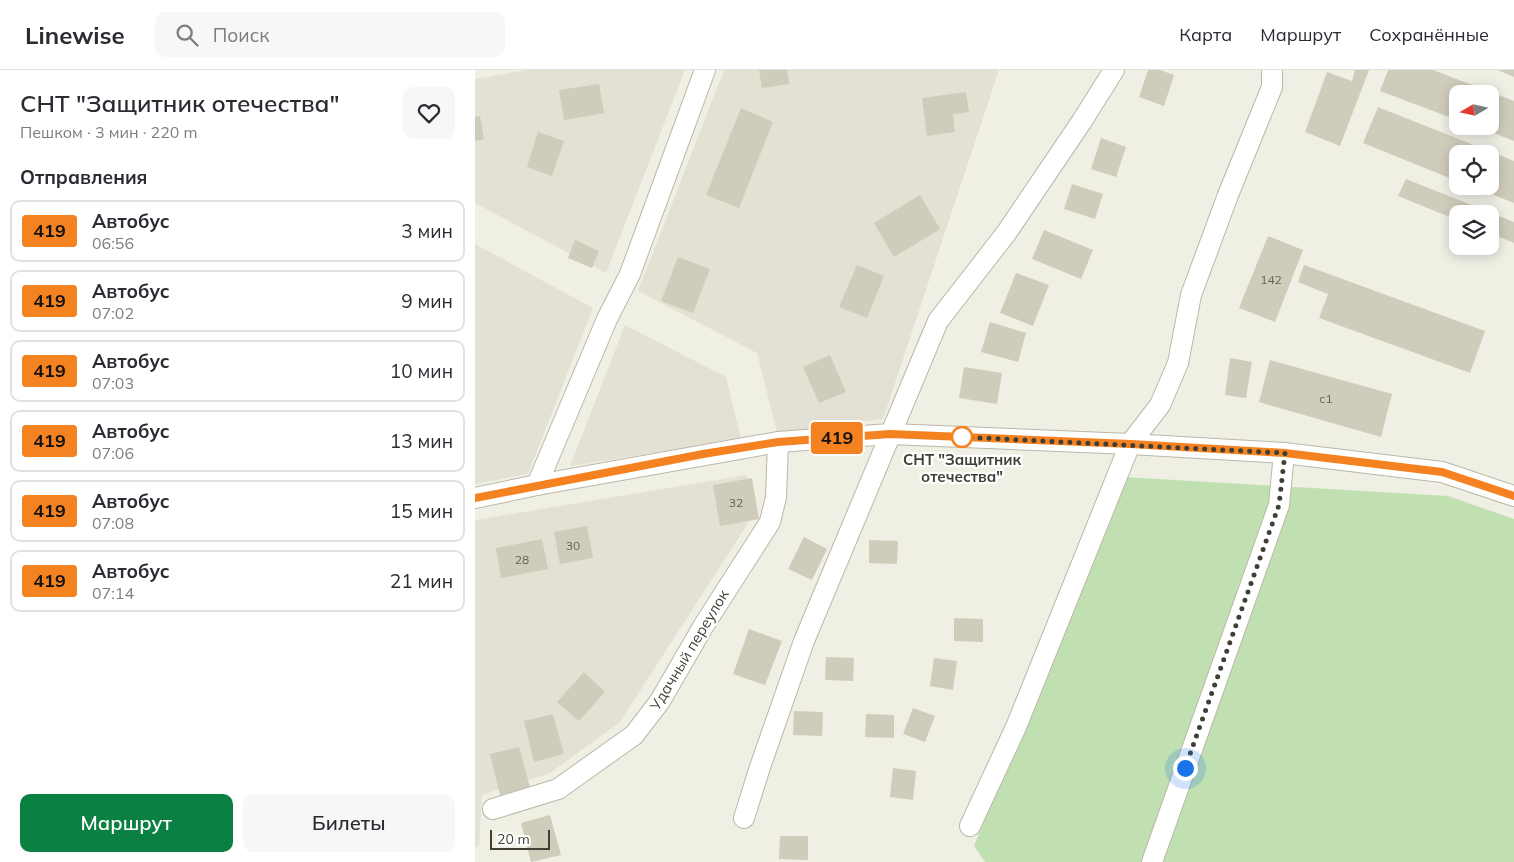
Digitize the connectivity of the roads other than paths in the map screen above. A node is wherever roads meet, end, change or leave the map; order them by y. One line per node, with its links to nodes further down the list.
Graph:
1 (705, 70): 8 (street)
2 (1114, 70): 4 (street)
3 (1272, 70): 6 (street)
4 (890, 434): 5 (street); 6 (street); 12 (street)
5 (778, 442): 8 (street); 11 (street, Удачный переулок)
6 (1131, 444): 7 (street); 13 (street)
7 (1285, 453): 9 (street); 14 (street)
8 (537, 485): 10 (street)
9 (1514, 496)
10 (475, 498)
11 (493, 809)
12 (744, 818)
13 (971, 826)
14 (1152, 862)

